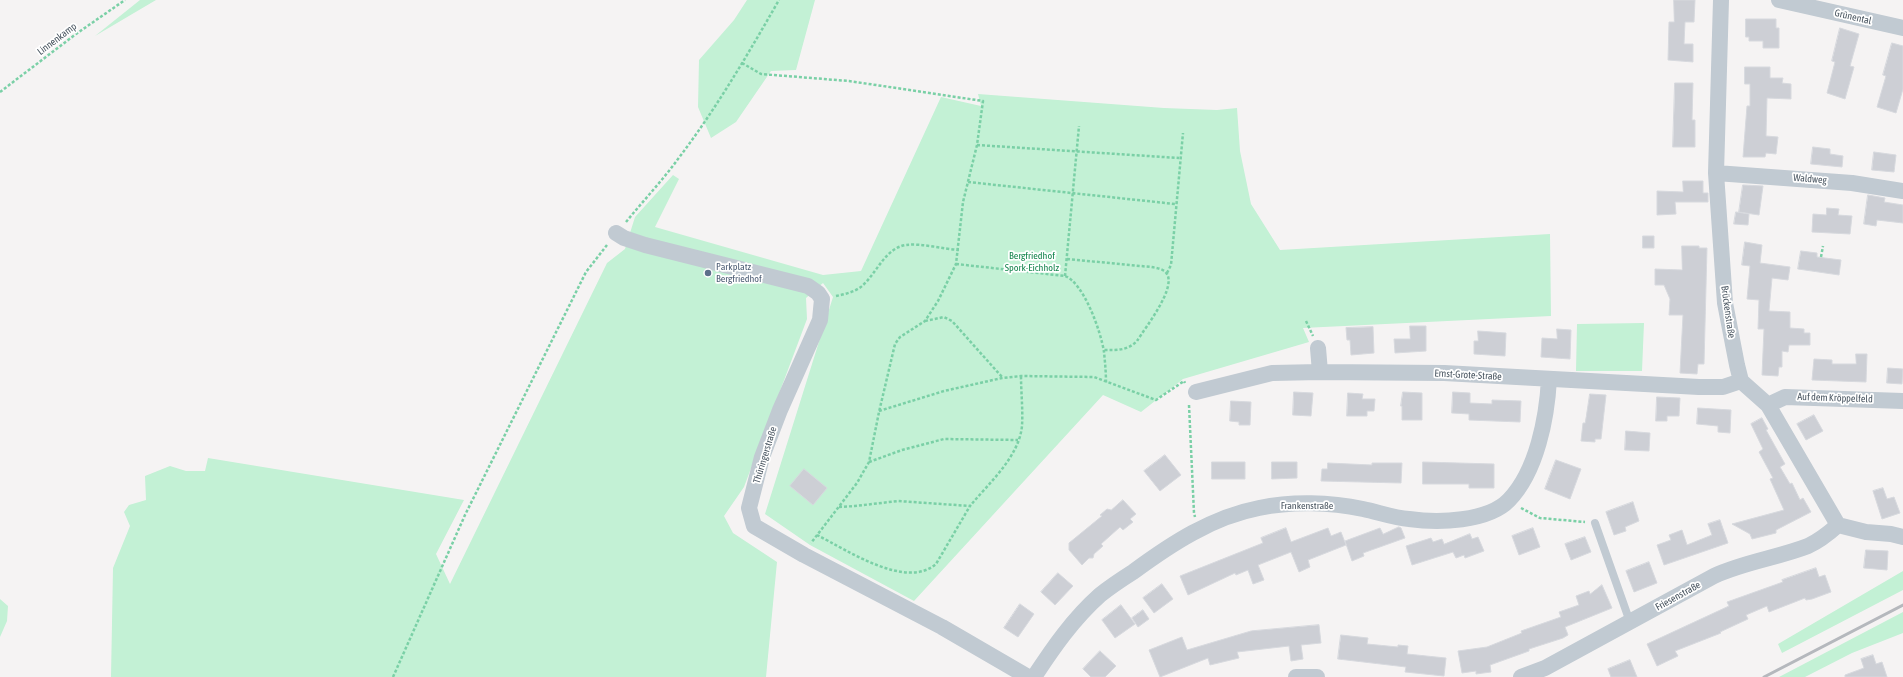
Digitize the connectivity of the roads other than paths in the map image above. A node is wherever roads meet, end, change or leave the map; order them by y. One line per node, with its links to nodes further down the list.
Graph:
1 (1721, 0): 4 (street, Brückenstraße)
2 (1779, 0): 3 (street, Grünental)
3 (1903, 28)
4 (1716, 173): 5 (street, Waldweg); 10 (street, Brückenstraße)
5 (1903, 191)
6 (616, 233): 18 (street, Thüringerstraße)
7 (1318, 348): 8 (street)
8 (1320, 372): 9 (street, Ernst-Grote-Straße); 11 (street, Ernst-Grote-Straße)
9 (1549, 379): 10 (street, Ernst-Grote-Straße); 19 (street, Frankenstraße)
10 (1741, 381): 13 (street)
11 (1197, 392)
12 (1903, 400): 13 (street, Auf dem Kröppelfeld)
13 (1768, 406): 15 (street)
14 (1595, 523): 17 (lane)
15 (1838, 525): 16 (street); 17 (street, Friesenstraße)
16 (1903, 537)
17 (1630, 622): 22 (street, Friesenstraße)
18 (1028, 677)
19 (1034, 677)
20 (1296, 677): 21 (street)
21 (1317, 677)
22 (1521, 677)

